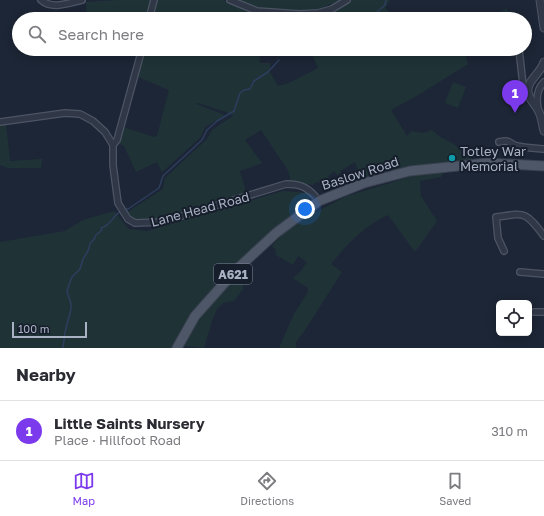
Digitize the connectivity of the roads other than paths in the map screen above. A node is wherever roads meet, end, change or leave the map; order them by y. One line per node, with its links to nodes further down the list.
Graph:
1 (41, 0): 2 (street)
2 (82, 0)
3 (154, 0): 7 (street)
4 (230, 0): 8 (street)
5 (347, 0): 9 (street)
6 (540, 0): 10 (street)
7 (151, 12)
8 (271, 12)
9 (318, 12)
10 (544, 28)
11 (140, 56): 20 (street)
12 (520, 56): 15 (street)
13 (544, 62): 15 (street)
14 (544, 82): 16 (street)
15 (528, 92): 16 (street)
16 (539, 111): 18 (street)
17 (0, 122): 20 (street)
18 (544, 130)
19 (499, 142): 21 (street)
20 (113, 145): 23 (street, Lane Head Road)
21 (544, 149)
22 (544, 166): 23 (main road, Baslow Road / A621)
23 (319, 200): 30 (main road, Baslow Road / A621)
24 (544, 236): 25 (street)
25 (504, 250)
26 (520, 272): 27 (street)
27 (544, 274)
28 (534, 312): 29 (street)
29 (544, 312)
30 (177, 348)

